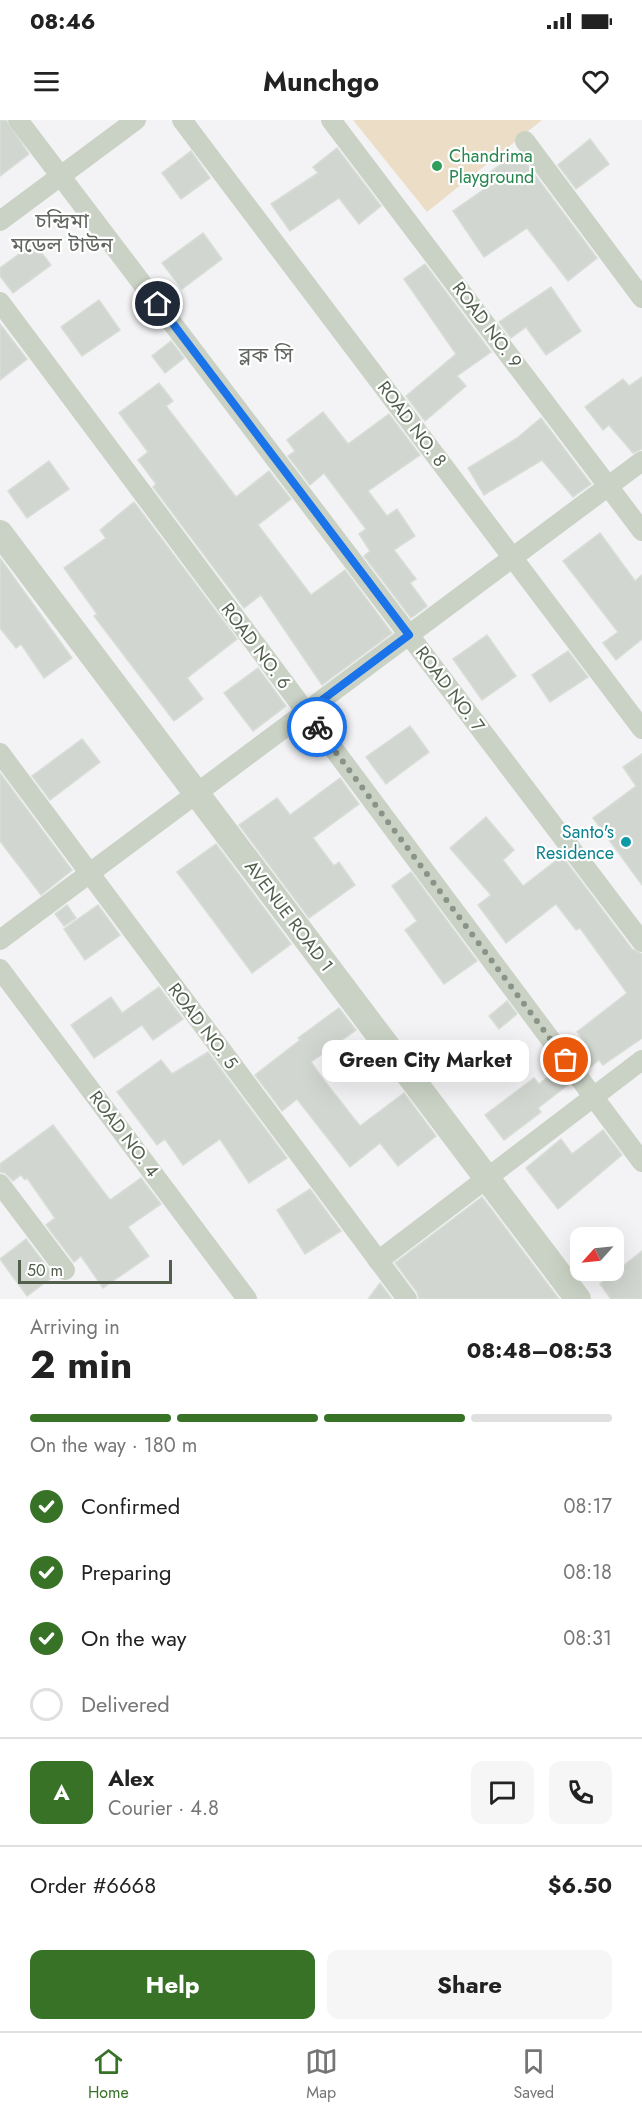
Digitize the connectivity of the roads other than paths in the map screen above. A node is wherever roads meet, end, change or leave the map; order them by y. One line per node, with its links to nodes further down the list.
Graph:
1 (18, 120): 6 (street, ROAD NO. 7)
2 (136, 120): 6 (street)
3 (182, 120): 14 (street, ROAD NO. 8)
4 (331, 120): 11 (street, ROAD NO. 9)
5 (525, 141): 8 (street)
6 (61, 176): 7 (street); 15 (street, ROAD NO. 7)
7 (0, 221)
8 (642, 298)
9 (0, 302): 16 (street, ROAD NO. 6)
10 (642, 461): 11 (street)
11 (608, 486): 12 (street, ROAD NO. 9); 14 (street)
12 (642, 531)
13 (0, 533): 19 (street, AVENUE ROAD 1)
14 (513, 558): 15 (street); 17 (street, ROAD NO. 8)
15 (409, 635): 16 (street); 22 (street, ROAD NO. 7)
16 (306, 712): 19 (street); 25 (street, ROAD NO. 6)
17 (642, 729)
18 (0, 753): 20 (street, ROAD NO. 5)
19 (196, 793): 20 (street); 27 (street, AVENUE ROAD 1)
20 (89, 873): 21 (street); 29 (street, ROAD NO. 5)
21 (0, 940)
22 (642, 942)
23 (0, 969): 31 (street, ROAD NO. 4)
24 (642, 1060): 25 (street)
25 (593, 1097): 26 (street, ROAD NO. 6); 27 (street)
26 (642, 1162)
27 (487, 1178): 29 (street); 33 (street, AVENUE ROAD 1)
28 (0, 1184): 30 (street)
29 (378, 1261): 32 (street, ROAD NO. 5)
30 (65, 1270)
31 (247, 1299)
32 (407, 1299)
33 (578, 1299)

